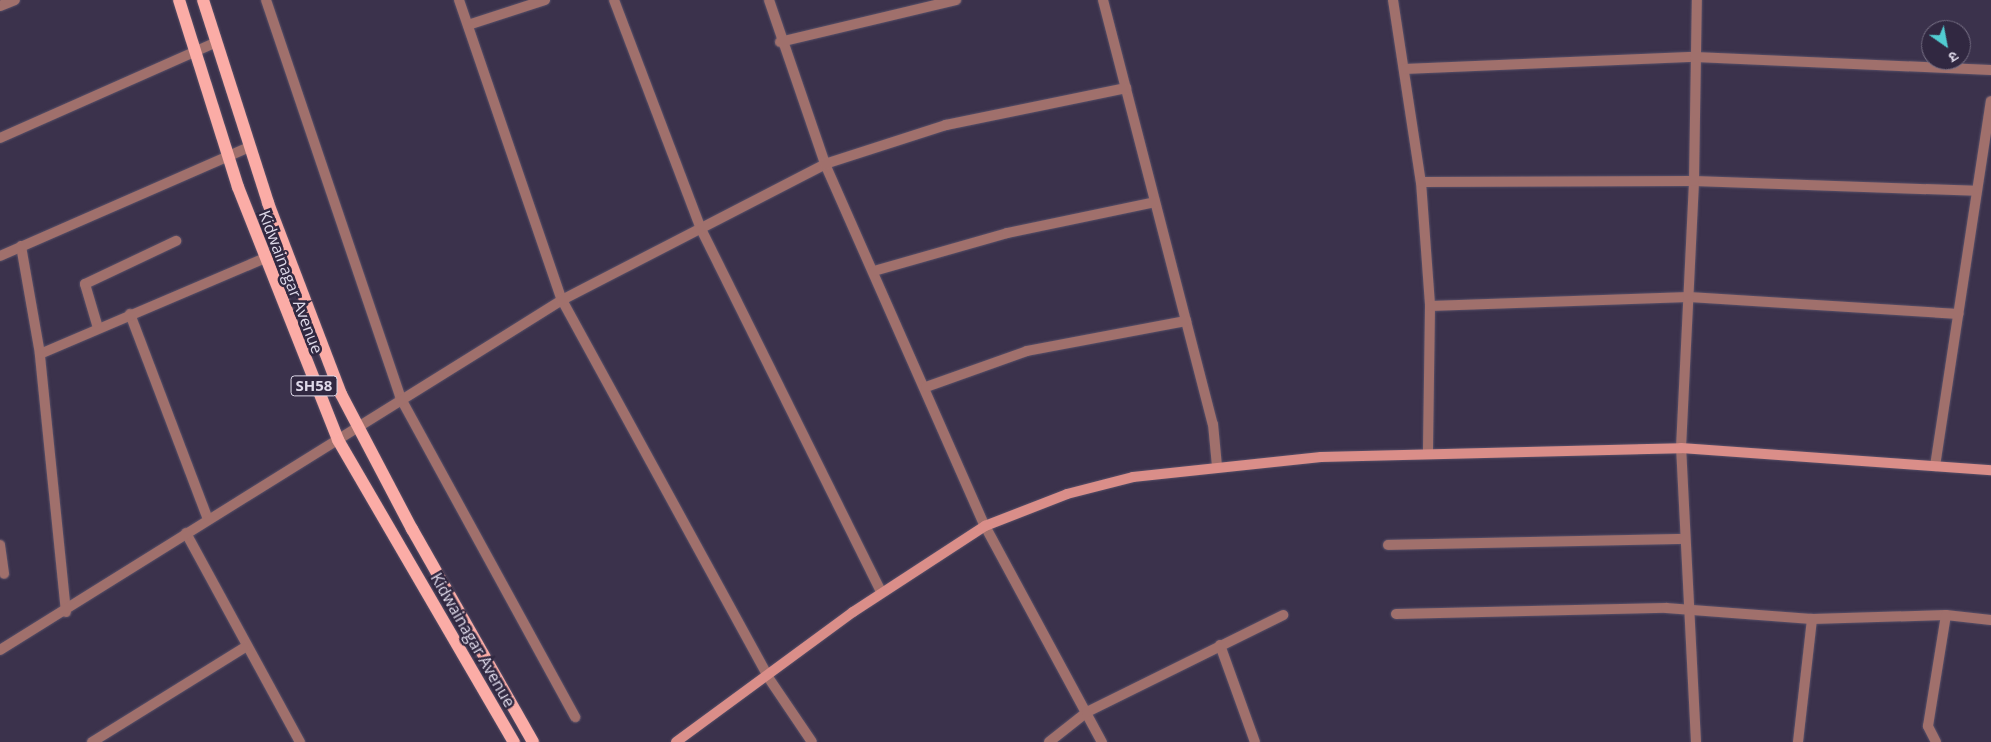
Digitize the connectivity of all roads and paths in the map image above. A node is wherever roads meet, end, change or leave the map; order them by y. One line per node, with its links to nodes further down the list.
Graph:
1 (15, 0): 13 (street)
2 (179, 0): 17 (main road, Kidwainagar Avenue / SH58)
3 (203, 0): 15 (main road, Kidwainagar Avenue / SH58)
4 (266, 0): 47 (street)
5 (460, 0): 14 (street)
6 (544, 0): 14 (street)
7 (614, 0): 31 (street)
8 (768, 0): 16 (street)
9 (956, 0): 16 (street)
10 (1103, 0): 21 (street)
11 (1393, 0): 19 (street)
12 (1697, 0): 18 (street)
13 (0, 6)
14 (468, 25): 39 (street)
15 (217, 42): 17 (street); 24 (main road, Kidwainagar Avenue / SH58)
16 (780, 42): 26 (street)
17 (196, 50): 23 (street); 25 (main road, Kidwainagar Avenue / SH58)
18 (1695, 57): 19 (street); 20 (street); 27 (street)
19 (1404, 69): 28 (street)
20 (1991, 70)
21 (1126, 88): 26 (street); 30 (street)
22 (1991, 101): 29 (street)
23 (0, 138)
24 (250, 147): 25 (street); 34 (main road, Kidwainagar Avenue / SH58)
25 (228, 155): 33 (street); 36 (main road, Kidwainagar Avenue / SH58)
26 (825, 164): 31 (street); 37 (street)
27 (1694, 180): 28 (street); 29 (street); 38 (street)
28 (1421, 182): 40 (street)
29 (1976, 191): 42 (street)
30 (1155, 202): 37 (street); 43 (street)
31 (701, 229): 39 (street); 62 (street)
32 (176, 241): 44 (street)
33 (21, 246): 35 (street); 45 (street)
34 (286, 249): 36 (street); 48 (main road, Kidwainagar Avenue / SH58)
35 (0, 256)
36 (264, 258): 41 (street); 49 (main road, Kidwainagar Avenue / SH58)
37 (874, 272): 46 (street)
38 (1689, 297): 40 (street); 42 (street); 50 (street)
39 (562, 300): 47 (street); 73 (street)
40 (1430, 306): 51 (street)
41 (130, 314): 44 (street); 55 (street)
42 (1958, 314): 53 (street)
43 (1186, 321): 46 (street); 52 (street)
44 (98, 328): 45 (street)
45 (40, 354): 64 (street)
46 (926, 387): 56 (street)
47 (400, 397): 48 (street); 75 (street)
48 (356, 425): 49 (street); 79 (main road, Kidwainagar Avenue / SH58)
49 (338, 440): 55 (street); 78 (main road, Kidwainagar Avenue / SH58)
50 (1681, 448): 51 (street); 53 (street); 58 (street)
51 (1428, 454): 52 (street)
52 (1218, 466): 56 (street)
53 (1935, 466): 54 (street)
54 (1991, 470)
55 (208, 519): 57 (street)
56 (985, 526): 62 (street); 74 (street)
57 (186, 533): 64 (street); 71 (street)
58 (1686, 539): 60 (street); 63 (street)
59 (0, 545): 61 (street)
60 (1388, 545)
61 (4, 574)
62 (881, 592): 73 (street)
63 (1690, 611): 65 (street); 68 (street); 85 (street)
64 (66, 612): 72 (street)
65 (1396, 614)
66 (1283, 615): 70 (street)
67 (1946, 615): 68 (street); 69 (street); 87 (street)
68 (1812, 619): 86 (street)
69 (1991, 620)
70 (1220, 645): 74 (street); 84 (street)
71 (247, 646): 76 (street); 77 (street)
72 (0, 650)
73 (768, 677): 80 (street); 81 (street)
74 (1087, 712): 82 (street); 83 (street)
75 (575, 716)
76 (92, 742)
77 (300, 742)
78 (514, 742)
79 (533, 742)
80 (676, 742)
81 (812, 742)
82 (1049, 742)
83 (1102, 742)
84 (1255, 742)
85 (1696, 742)
86 (1798, 742)
87 (1936, 742)

